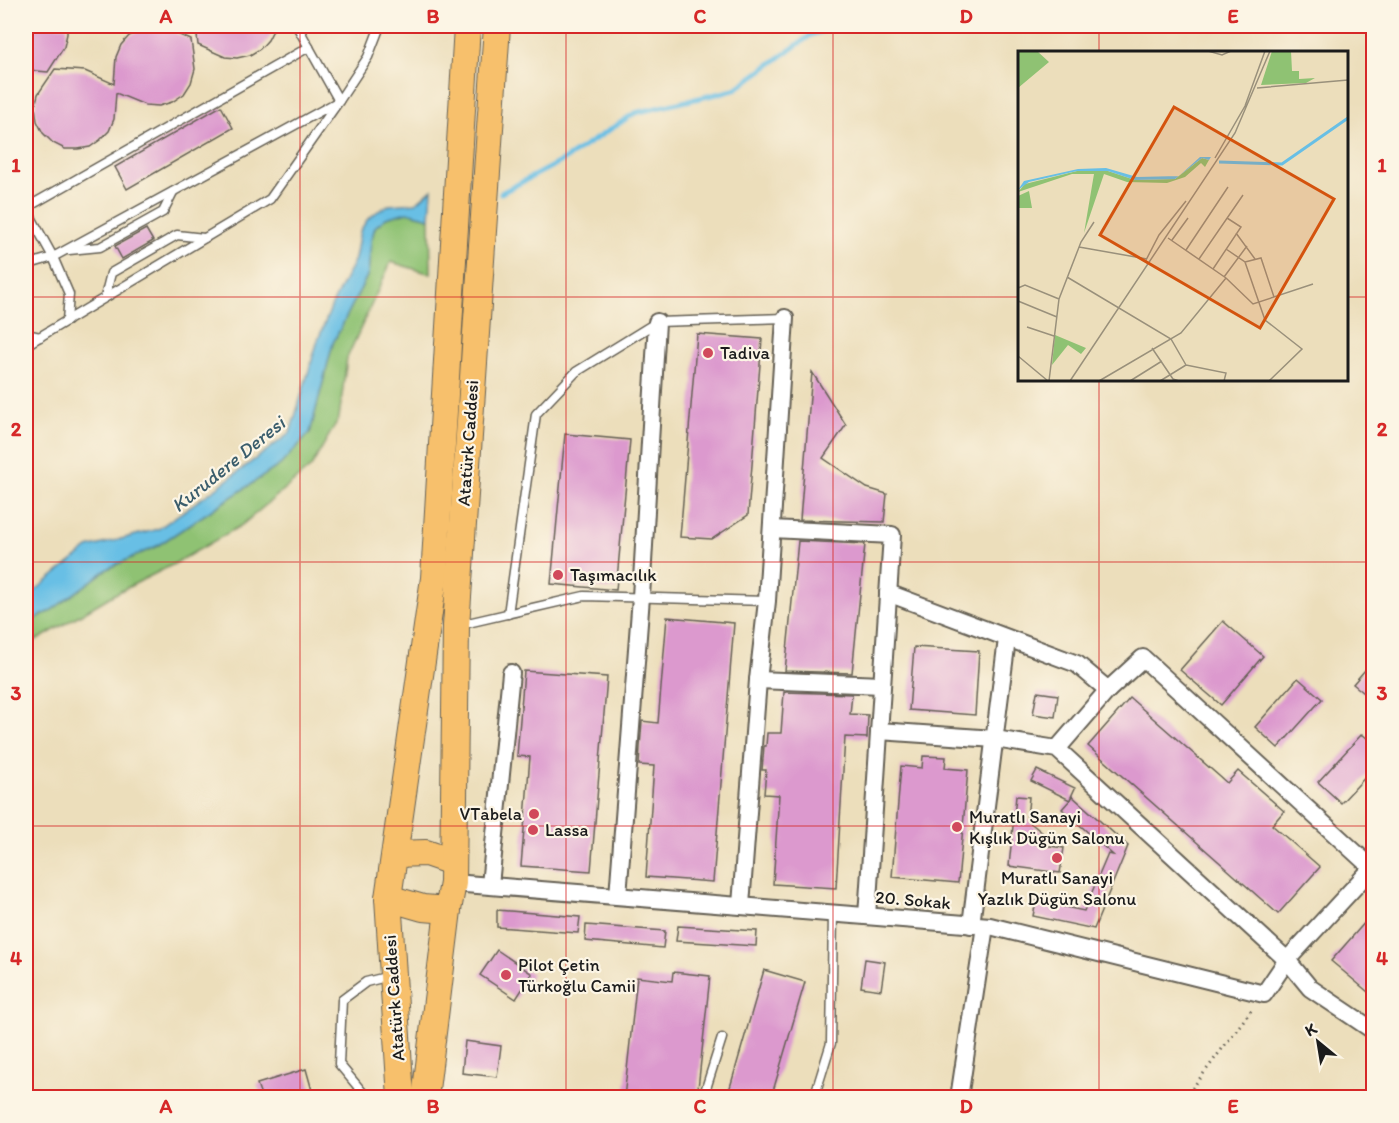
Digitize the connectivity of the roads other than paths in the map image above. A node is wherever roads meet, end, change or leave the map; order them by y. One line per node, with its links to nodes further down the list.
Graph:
1 (297, 26): 5 (lane)
2 (380, 26): 6 (lane)
3 (467, 26): 34 (main road, Atatürk Caddesi)
4 (497, 26): 25 (main road, Atatürk Caddesi)
5 (309, 47): 6 (lane); 8 (lane)
6 (339, 100): 7 (lane); 9 (lane)
7 (174, 191): 10 (lane); 10 (lane)
8 (26, 208): 11 (lane)
9 (204, 238): 13 (lane); 13 (lane)
10 (66, 250): 11 (lane)
11 (54, 257): 12 (lane); 15 (lane)
12 (26, 265)
13 (105, 297): 15 (lane)
14 (785, 318): 16 (lane); 20 (street)
15 (67, 321): 18 (lane)
16 (657, 322): 22 (street); 24 (lane)
17 (26, 334): 18 (lane)
18 (40, 337): 19 (lane)
19 (26, 345)
20 (772, 529): 21 (street); 23 (street)
21 (888, 593): 26 (street); 29 (street)
22 (641, 597): 23 (lane); 24 (lane); 38 (street)
23 (767, 601): 28 (street)
24 (508, 614): 25 (lane)
25 (456, 626): 36 (main road, Atatürk Caddesi)
26 (1007, 639): 30 (street); 32 (street)
27 (511, 672): 37 (street)
28 (758, 680): 29 (street); 40 (street)
29 (882, 685): 31 (street)
30 (1108, 690): 33 (street); 35 (street)
31 (879, 731): 32 (street); 43 (street)
32 (995, 739): 33 (street); 44 (street)
33 (1058, 749): 45 (street)
34 (395, 854): 36 (main road); 39 (main road, Atatürk Caddesi)
35 (1373, 867): 45 (street)
36 (453, 873): 37 (street, 20. Sokak); 41 (main road, Atatürk Caddesi)
37 (490, 885): 38 (street, 20. Sokak)
38 (618, 896): 40 (street, 20. Sokak)
39 (388, 898): 41 (main road); 46 (main road, Atatürk Caddesi)
40 (741, 905): 42 (street, 20. Sokak)
41 (448, 910): 51 (main road, Atatürk Caddesi)
42 (833, 913): 43 (street, 20. Sokak); 53 (lane)
43 (867, 916): 44 (street, 20. Sokak)
44 (978, 925): 45 (street, 20. Sokak); 54 (street)
45 (1287, 960): 47 (street)
46 (393, 975): 49 (lane); 50 (main road, Atatürk Caddesi)
47 (1374, 1031)
48 (722, 1038): 52 (lane)
49 (380, 1098)
50 (401, 1098)
51 (425, 1098)
52 (703, 1098)
53 (814, 1098)
54 (958, 1098)

